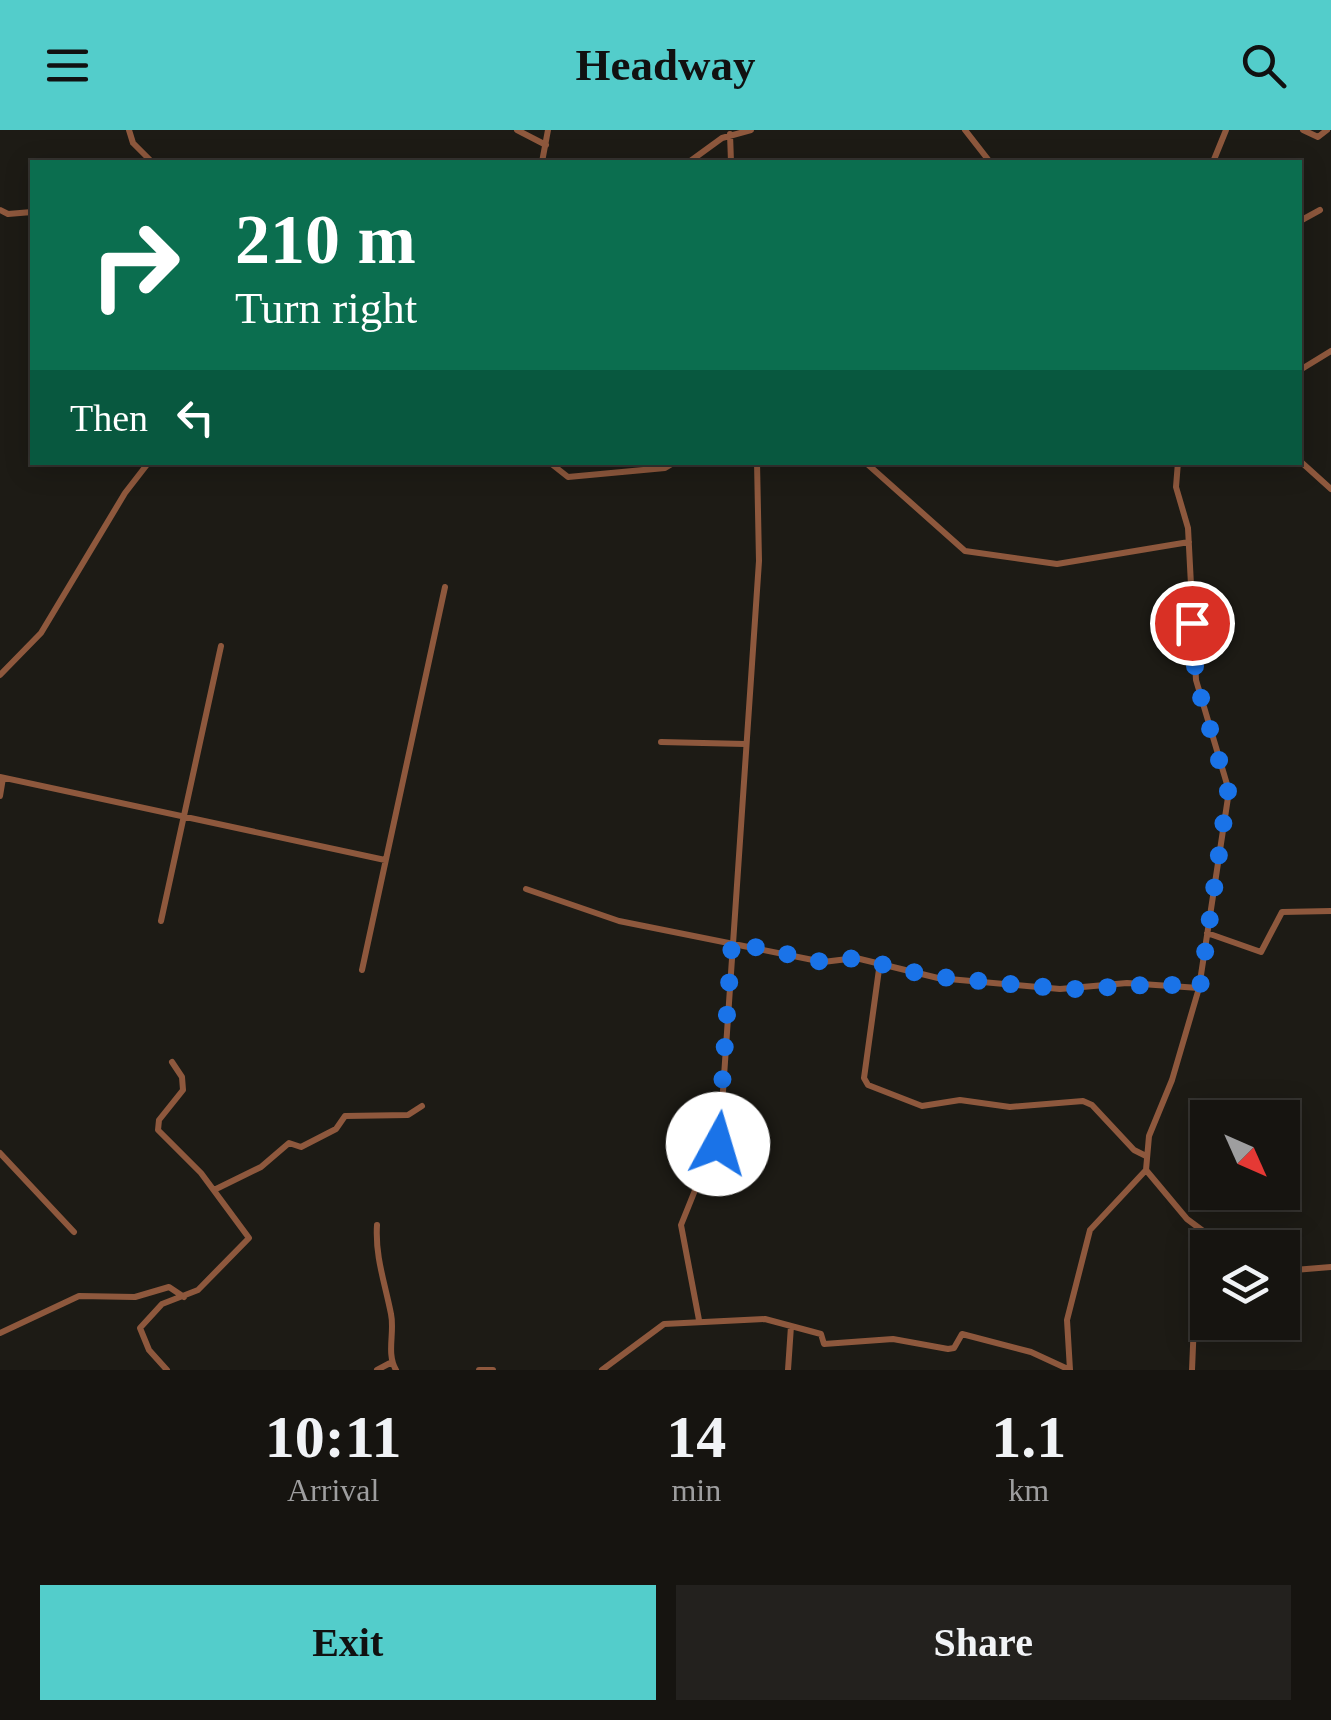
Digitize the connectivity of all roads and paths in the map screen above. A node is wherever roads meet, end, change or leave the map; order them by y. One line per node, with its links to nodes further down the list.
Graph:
1 (129, 130): 11 (street)
2 (517, 130): 10 (street)
3 (548, 130): 10 (street)
4 (751, 130): 9 (street)
5 (965, 130): 15 (street)
6 (1226, 130): 16 (street)
7 (1303, 130): 8 (street)
8 (1327, 130)
9 (733, 132): 13 (street); 14 (street)
10 (546, 145): 12 (street)
11 (150, 160)
12 (542, 160)
13 (693, 160)
14 (731, 160)
15 (988, 160)
16 (1214, 160)
17 (0, 210): 19 (street)
18 (1320, 210): 20 (street)
19 (30, 212)
20 (1302, 221)
21 (1331, 351): 22 (street)
22 (1302, 369)
23 (1302, 463): 30 (street)
24 (147, 465): 34 (street)
25 (554, 465): 26 (street)
26 (670, 465)
27 (756, 465): 36 (street)
28 (867, 465): 31 (street)
29 (1178, 465): 31 (street)
30 (1331, 489)
31 (1188, 542): 44 (street)
32 (445, 587): 40 (street)
33 (221, 646): 39 (street)
34 (0, 675)
35 (661, 742): 36 (street)
36 (745, 744): 45 (street)
37 (1, 777): 38 (street); 39 (street)
38 (0, 796)
39 (184, 815): 40 (street); 43 (street)
40 (385, 860): 47 (street)
41 (526, 889): 45 (street)
42 (1331, 911): 44 (street)
43 (161, 921)
44 (1206, 933): 48 (street)
45 (732, 942): 46 (street); 61 (street)
46 (880, 962): 48 (street); 52 (street)
47 (362, 970)
48 (1200, 988): 52 (street)
49 (172, 1062): 54 (street)
50 (422, 1106): 54 (street)
51 (0, 1154): 57 (street)
52 (1146, 1156): 53 (street)
53 (1146, 1170): 56 (street); 73 (street)
54 (214, 1190): 60 (street)
55 (377, 1225): 65 (street)
56 (1199, 1230)
57 (74, 1232)
58 (1331, 1267): 59 (street)
59 (1300, 1270)
60 (184, 1297): 63 (street); 66 (street)
61 (700, 1320): 62 (street); 71 (street)
62 (791, 1326): 72 (street); 73 (street)
63 (0, 1333)
64 (1193, 1340): 74 (street)
65 (392, 1362): 67 (street); 68 (street)
66 (168, 1370)
67 (377, 1370)
68 (396, 1370)
69 (479, 1370): 70 (street)
70 (493, 1370)
71 (602, 1370)
72 (788, 1370)
73 (1070, 1370)
74 (1192, 1370)

